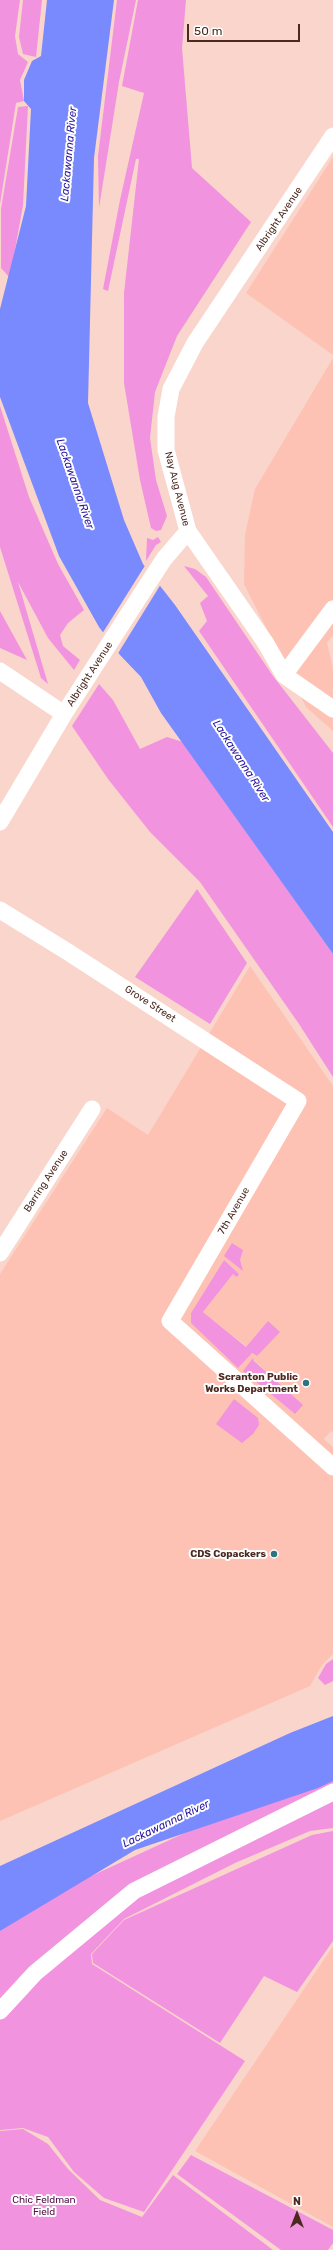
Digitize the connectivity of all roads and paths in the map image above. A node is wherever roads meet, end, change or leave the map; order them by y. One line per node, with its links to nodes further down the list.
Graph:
1 (333, 136): 2 (street, Albright Avenue)
2 (224, 300): 3 (street, Nay Aug Avenue)
3 (188, 531): 6 (street, Nay Aug Avenue); 8 (street, Albright Avenue)
4 (333, 609): 6 (street)
5 (0, 670): 8 (street)
6 (284, 675): 7 (street, Nay Aug Avenue)
7 (333, 709)
8 (64, 714): 9 (street, Albright Avenue)
9 (0, 822)
10 (0, 910): 11 (street, Grove Street)
11 (298, 1101): 14 (street, 7th Avenue)
12 (92, 1109): 13 (street, Barring Avenue)
13 (0, 1253)
14 (333, 1467)
15 (333, 1792): 16 (street)
16 (0, 2011)

